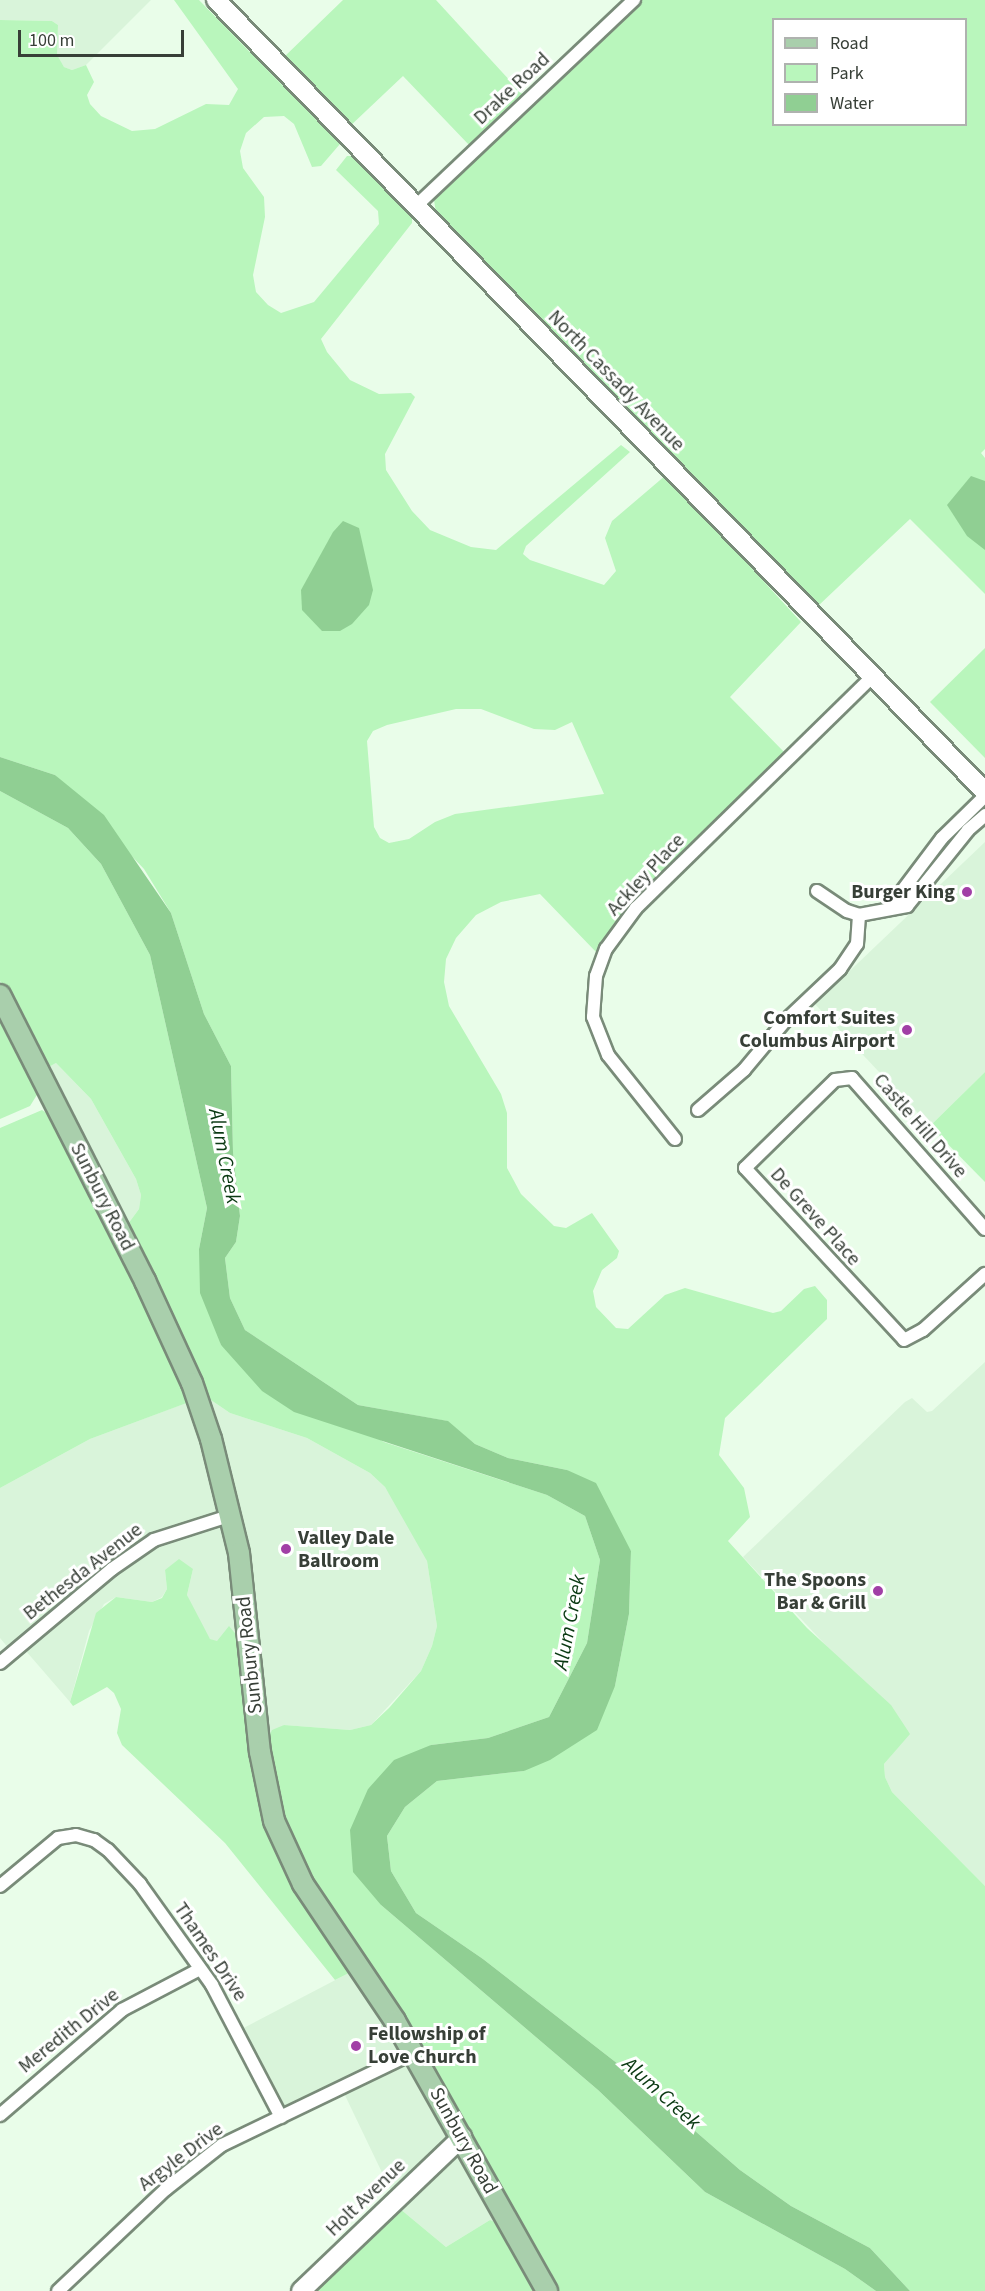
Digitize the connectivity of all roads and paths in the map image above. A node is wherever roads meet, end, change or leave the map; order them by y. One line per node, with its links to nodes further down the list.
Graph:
1 (216, 0): 3 (main road, North Cassady Avenue)
2 (634, 0): 3 (street, Drake Road)
3 (416, 206): 4 (main road, North Cassady Avenue)
4 (872, 677): 5 (main road, North Cassady Avenue); 13 (street, Ackley Place)
5 (985, 794): 8 (street)
6 (985, 815): 8 (street)
7 (817, 891): 9 (street)
8 (896, 906): 9 (street)
9 (859, 915): 11 (street)
10 (0, 995): 16 (main road, Sunbury Road)
11 (698, 1110)
12 (793, 1118): 14 (street, Castle Hill Drive); 15 (street, De Greve Place)
13 (675, 1139)
14 (985, 1229)
15 (985, 1274)
16 (232, 1515): 17 (street, Bethesda Avenue); 20 (main road, Sunbury Road)
17 (0, 1663)
18 (0, 1886): 19 (street, Thames Drive)
19 (200, 1969): 21 (street, Meredith Drive); 22 (street, Thames Drive)
20 (413, 2053): 22 (street, Argyle Drive); 23 (main road, Sunbury Road)
21 (0, 2115)
22 (281, 2117): 24 (street, Argyle Drive)
23 (462, 2137): 25 (main road, Holt Avenue); 26 (main road, Sunbury Road)
24 (58, 2291)
25 (301, 2291)
26 (547, 2291)

